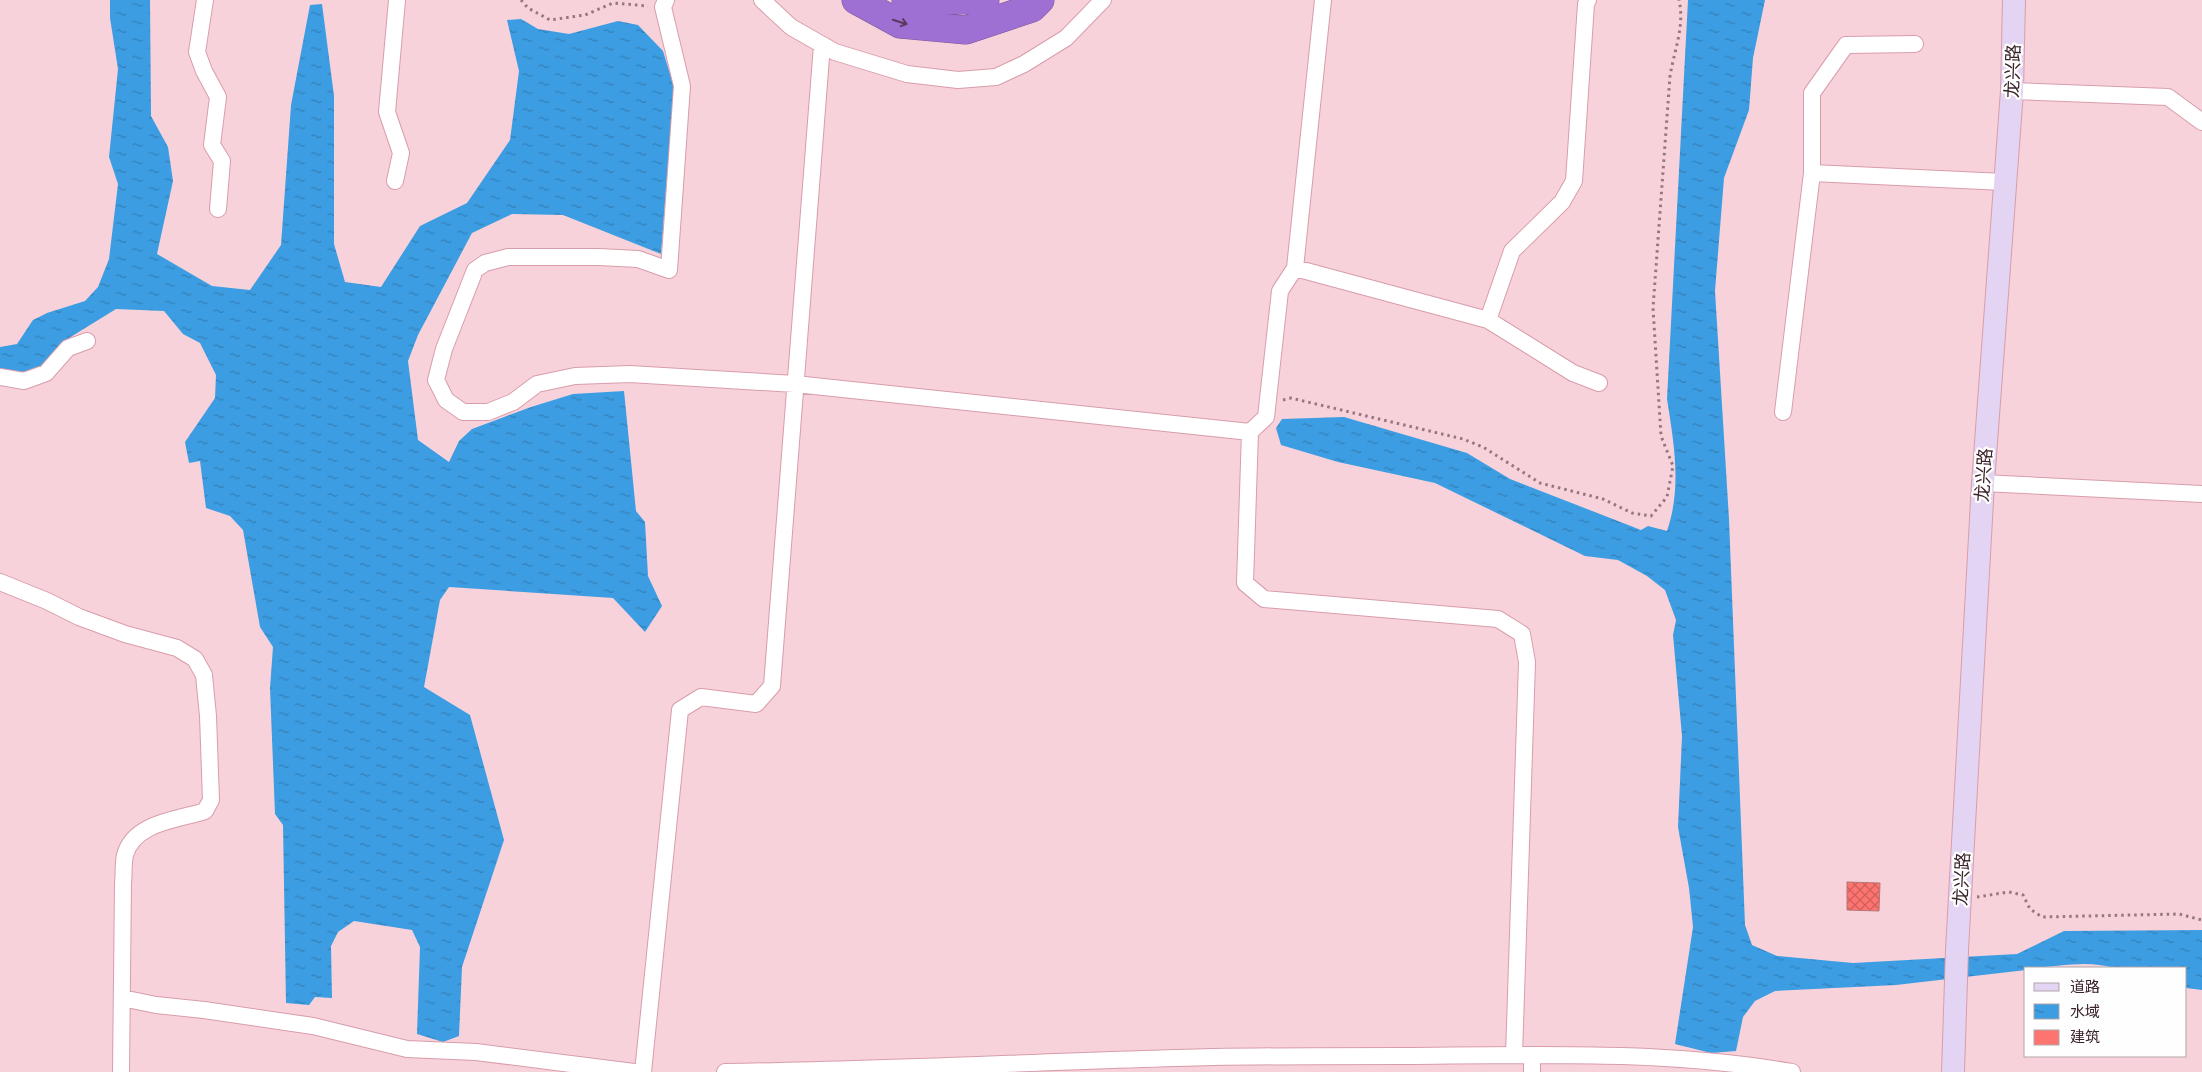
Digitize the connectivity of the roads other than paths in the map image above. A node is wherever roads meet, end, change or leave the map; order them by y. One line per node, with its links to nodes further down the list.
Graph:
1 (204, 0): 20 (street)
2 (397, 0): 18 (street)
3 (762, 0): 14 (street)
4 (856, 0): 7 (highway, one-way to 7)
5 (906, 0): 6 (highway)
6 (985, 0)
7 (1040, 0)
8 (1103, 0): 14 (street)
9 (1323, 0): 21 (street)
10 (1588, 0): 22 (street)
11 (2014, 0): 15 (street, 龙兴路)
12 (665, 4): 26 (street)
13 (1915, 44): 17 (street)
14 (822, 45): 26 (street)
15 (2012, 91): 16 (street); 19 (street, 龙兴路)
16 (2202, 122)
17 (1812, 173): 19 (street); 27 (street)
18 (395, 180)
19 (2004, 182): 29 (street, 龙兴路)
20 (218, 209)
21 (1295, 268): 22 (street); 28 (street)
22 (1488, 320): 25 (street)
23 (87, 341): 24 (street)
24 (0, 377)
25 (1599, 383)
26 (795, 384): 28 (street); 39 (street)
27 (1783, 412)
28 (1250, 432): 33 (street)
29 (1983, 483): 30 (street); 43 (street, 龙兴路)
30 (2202, 494)
31 (0, 582): 32 (street)
32 (122, 998): 35 (street); 36 (street)
33 (1514, 1055): 34 (street); 40 (street)
34 (1532, 1055): 41 (street); 42 (street)
35 (514, 1057): 37 (street); 38 (street)
36 (121, 1072)
37 (520, 1072)
38 (634, 1072)
39 (643, 1072)
40 (725, 1072)
41 (1532, 1072)
42 (1792, 1072)
43 (1953, 1072)

